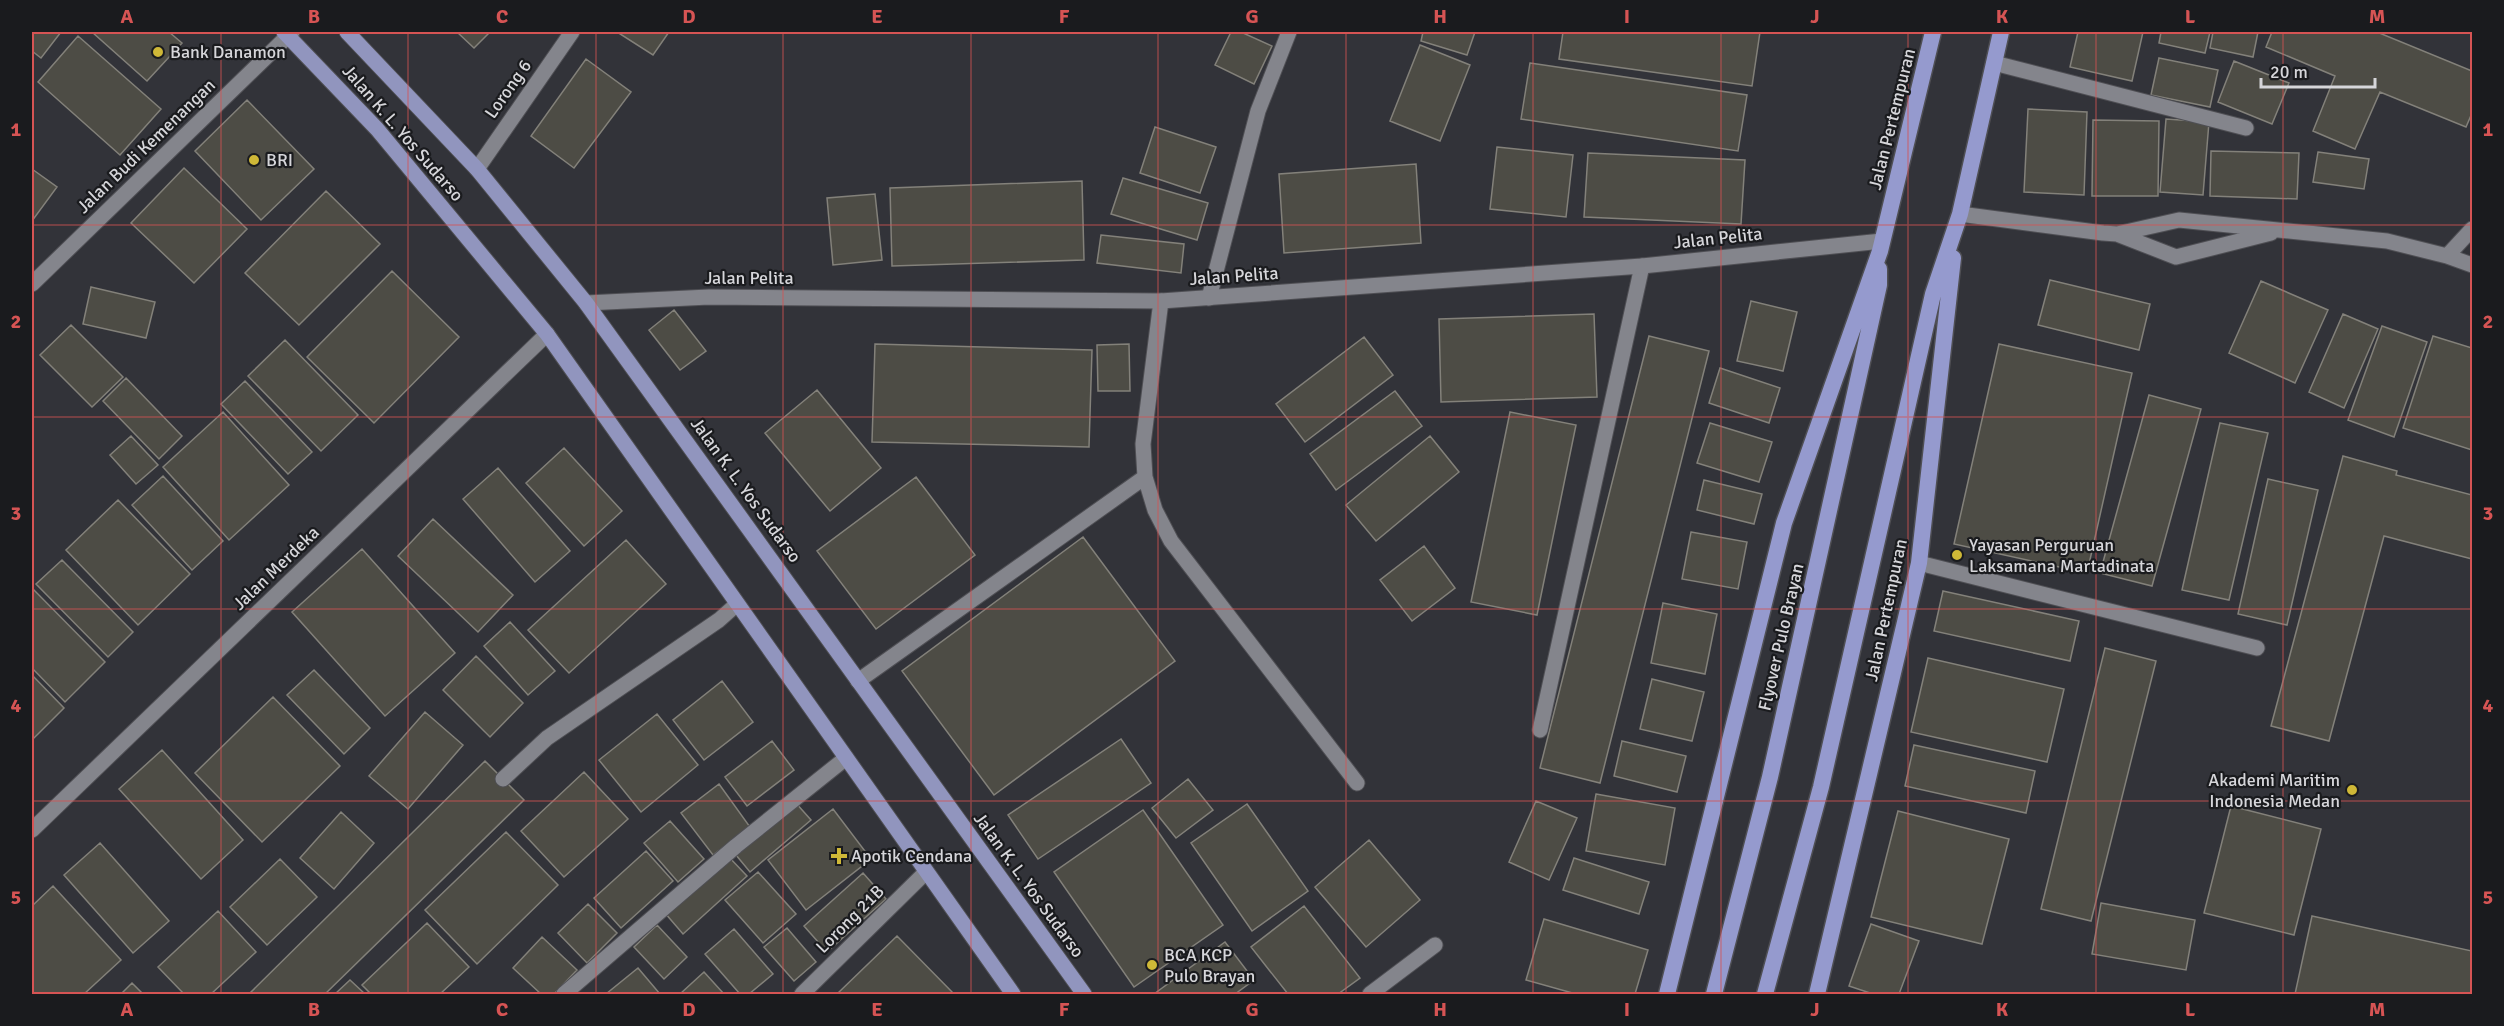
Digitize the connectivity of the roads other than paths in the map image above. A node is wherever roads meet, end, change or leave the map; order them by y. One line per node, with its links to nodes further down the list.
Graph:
1 (347, 32): 9 (main road, Jalan K. L. Yos Sudarso)
2 (572, 32): 9 (street, Lorong 6)
3 (1289, 32): 20 (street)
4 (1933, 32): 14 (highway, Jalan Pertempuran)
5 (2001, 32): 7 (highway, Jalan Pertempuran)
6 (288, 33): 18 (street, Jalan Budi Kemenangan); 23 (main road, Jalan K. L. Yos Sudarso)
7 (1994, 63): 8 (street); 10 (highway, Jalan Pertempuran)
8 (2247, 128)
9 (477, 169): 22 (main road, Jalan K. L. Yos Sudarso)
10 (1958, 221): 13 (street); 25 (highway, Jalan Pertempuran); 43 (highway, Jalan Pertempuran)
11 (2472, 230): 15 (street)
12 (2280, 231): 13 (street); 13 (street); 15 (street)
13 (2117, 234)
14 (1881, 246): 17 (street, Jalan Pelita); 19 (highway, Jalan Pertempuran); 41 (highway, Jalan Pertempuran)
15 (2447, 256): 16 (street)
16 (2472, 265)
17 (1642, 266): 20 (street, Jalan Pelita); 29 (street)
18 (32, 284)
19 (1879, 285): 42 (highway, Flyover Pulo Brayan)
20 (1209, 298): 21 (street, Jalan Pelita)
21 (1161, 301): 22 (street, Jalan Pelita); 24 (street)
22 (586, 303): 28 (main road, Jalan K. L. Yos Sudarso)
23 (547, 334): 26 (main road, Jalan K. L. Yos Sudarso); 33 (street, Jalan Merdeka)
24 (1144, 477): 28 (street); 32 (street)
25 (1919, 563): 27 (street); 44 (highway, Jalan Pertempuran)
26 (737, 604): 30 (main road, Jalan K. L. Yos Sudarso); 31 (street)
27 (2257, 648)
28 (858, 681): 39 (main road, Jalan K. L. Yos Sudarso)
29 (1540, 730)
30 (846, 758): 34 (main road, Jalan K. L. Yos Sudarso); 36 (street)
31 (503, 779)
32 (1357, 783)
33 (32, 830)
34 (926, 872): 37 (street, Lorong 21B); 38 (main road, Jalan K. L. Yos Sudarso)
35 (1435, 945): 40 (street)
36 (564, 994)
37 (802, 994)
38 (1013, 994)
39 (1084, 994)
40 (1370, 994)
41 (1667, 994)
42 (1714, 994)
43 (1765, 994)
44 (1817, 994)

